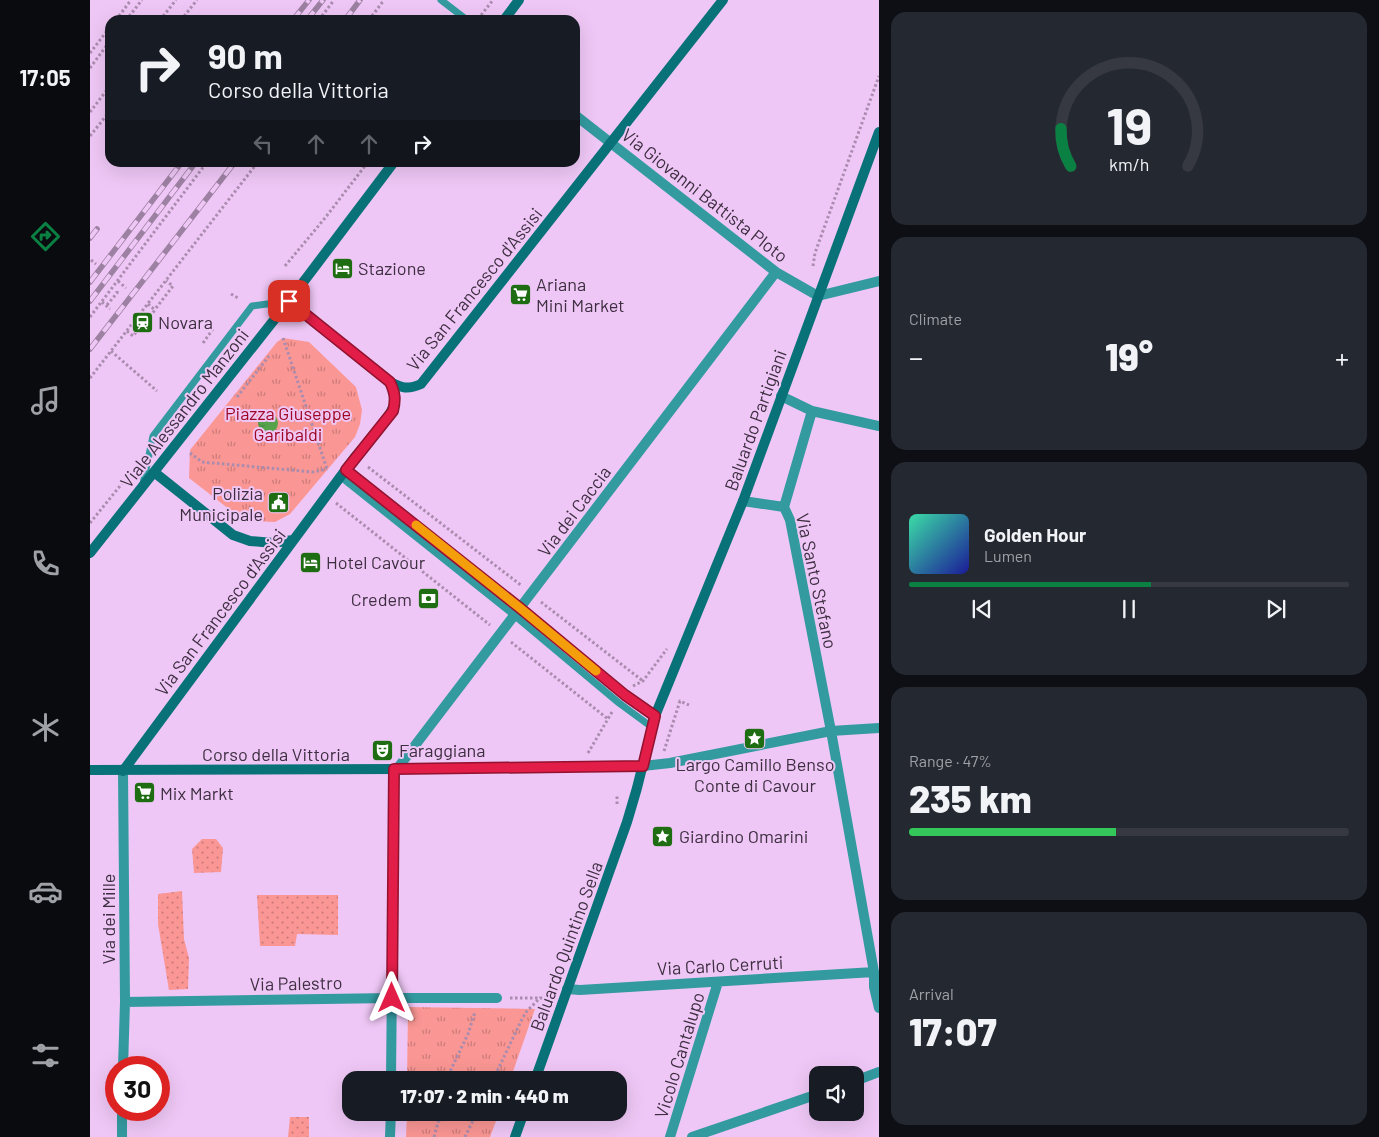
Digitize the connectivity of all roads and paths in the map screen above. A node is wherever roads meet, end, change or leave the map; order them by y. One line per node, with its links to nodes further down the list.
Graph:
1 (131, 0): 11 (path)
2 (142, 0): 12 (path)
3 (176, 0): 13 (path)
4 (197, 0): 14 (path)
5 (334, 0): 15 (path)
6 (384, 0): 16 (path)
7 (441, 0): 17 (lane)
8 (493, 0): 18 (path)
9 (519, 0): 19 (street)
10 (723, 0): 31 (street, Via San Francesco d'Assisi)
11 (120, 15)
12 (130, 15)
13 (164, 15)
14 (185, 15)
15 (322, 15)
16 (373, 15)
17 (460, 15)
18 (482, 15)
19 (508, 15)
20 (105, 34): 22 (path)
21 (105, 48): 23 (path)
22 (90, 53)
23 (90, 68)
24 (879, 76): 39 (path)
25 (105, 92): 26 (path)
26 (90, 112)
27 (105, 116): 30 (path)
28 (580, 119): 31 (street, Via Giovanni Battista Ploto)
29 (879, 132): 47 (street, Baluardo Partigiani)
30 (90, 136)
31 (611, 143): 40 (street, Via Giovanni Battista Ploto); 63 (street, Via San Francesco d'Assisi)
32 (203, 167): 41 (path)
33 (254, 167): 42 (path)
34 (364, 167): 38 (path)
35 (390, 167): 49 (street, Viale Alessandro Manzoni)
36 (90, 261): 37 (path)
37 (96, 264)
38 (285, 266)
39 (813, 271)
40 (776, 272): 47 (street, Via Giovanni Battista Ploto); 83 (street, Via dei Caccia)
41 (118, 281): 44 (path); 50 (path)
42 (166, 281): 51 (path); 53 (path)
43 (879, 281): 47 (street)
44 (122, 284): 45 (path); 52 (path)
45 (126, 288)
46 (231, 294): 48 (path)
47 (818, 296): 65 (street, Baluardo Partigiani)
48 (238, 298)
49 (289, 301): 63 (street); 71 (street, Viale Alessandro Manzoni); 74 (lane)
50 (102, 302): 52 (path); 55 (path)
51 (148, 304): 57 (path); 57 (path)
52 (107, 305): 54 (path)
53 (156, 308)
54 (110, 309)
55 (90, 317)
56 (213, 329): 59 (path)
57 (127, 331): 60 (path)
58 (283, 338): 69 (path)
59 (203, 342)
60 (111, 352): 62 (path); 64 (path)
61 (269, 356): 66 (path)
62 (90, 378)
63 (390, 382): 72 (street, Via San Francesco d'Assisi)
64 (158, 391)
65 (781, 396): 67 (street); 75 (street, Baluardo Partigiani)
66 (237, 397)
67 (812, 411): 68 (street); 77 (street, Via Santo Stefano)
68 (879, 426)
69 (190, 453)
70 (368, 467): 81 (path)
71 (154, 472): 74 (street, Viale Alessandro Manzoni); 79 (street)
72 (343, 474): 79 (street, Via San Francesco d'Assisi); 83 (street)
73 (124, 481): 78 (path)
74 (142, 487): 80 (street, Viale Alessandro Manzoni)
75 (743, 501): 77 (street); 89 (street, Baluardo Partigiani)
76 (335, 502): 84 (path)
77 (784, 507): 93 (street, Via Santo Stefano)
78 (90, 523)
79 (293, 540): 99 (street, Via San Francesco d'Assisi)
80 (90, 553)
81 (526, 589)
82 (539, 600): 86 (path)
83 (517, 611): 89 (street); 91 (lane); 97 (street, Via dei Caccia)
84 (496, 630)
85 (510, 641): 90 (path)
86 (643, 681)
87 (689, 705): 95 (path)
88 (612, 712): 90 (path)
89 (655, 716): 91 (street, Baluardo Partigiani)
90 (608, 719): 94 (path)
91 (652, 728): 96 (street, Baluardo Partigiani)
92 (879, 728): 93 (street)
93 (831, 731): 96 (street); 100 (street, Via Santo Stefano)
94 (588, 753)
95 (663, 755)
96 (643, 766): 97 (street, Corso della Vittoria); 103 (street, Baluardo Quintino Sella)
97 (395, 769): 99 (street, Corso della Vittoria); 104 (street)
98 (90, 770): 99 (street, Corso della Vittoria)
99 (123, 771): 109 (street, Via dei Mille)
100 (874, 972): 101 (street, Via Carlo Cerruti); 102 (street, Via Santo Stefano)
101 (718, 982): 103 (street, Via Carlo Cerruti); 129 (street, Vicolo Cantalupo)
102 (877, 986): 110 (street, Via Santo Stefano)
103 (567, 989): 115 (street, Baluardo Quintino Sella)
104 (392, 998): 105 (street, Via Palestro); 109 (street, Via Palestro); 112 (street)
105 (476, 998): 106 (street, Via Palestro); 113 (path)
106 (497, 998): 107 (path)
107 (540, 998): 108 (path); 114 (path)
108 (549, 998)
109 (125, 1002): 111 (street, Via dei Mille)
110 (879, 1008)
111 (123, 1056)
112 (391, 1071)
113 (450, 1071)
114 (497, 1071)
115 (538, 1071)
116 (879, 1072): 117 (street)
117 (864, 1078)
118 (809, 1097): 130 (street)
119 (122, 1121): 124 (street)
120 (390, 1121): 125 (street)
121 (438, 1121): 126 (path)
122 (473, 1121): 127 (path)
123 (521, 1121): 128 (street)
124 (122, 1137)
125 (390, 1137)
126 (434, 1137)
127 (465, 1137)
128 (515, 1137)
129 (670, 1137)
130 (692, 1137)

